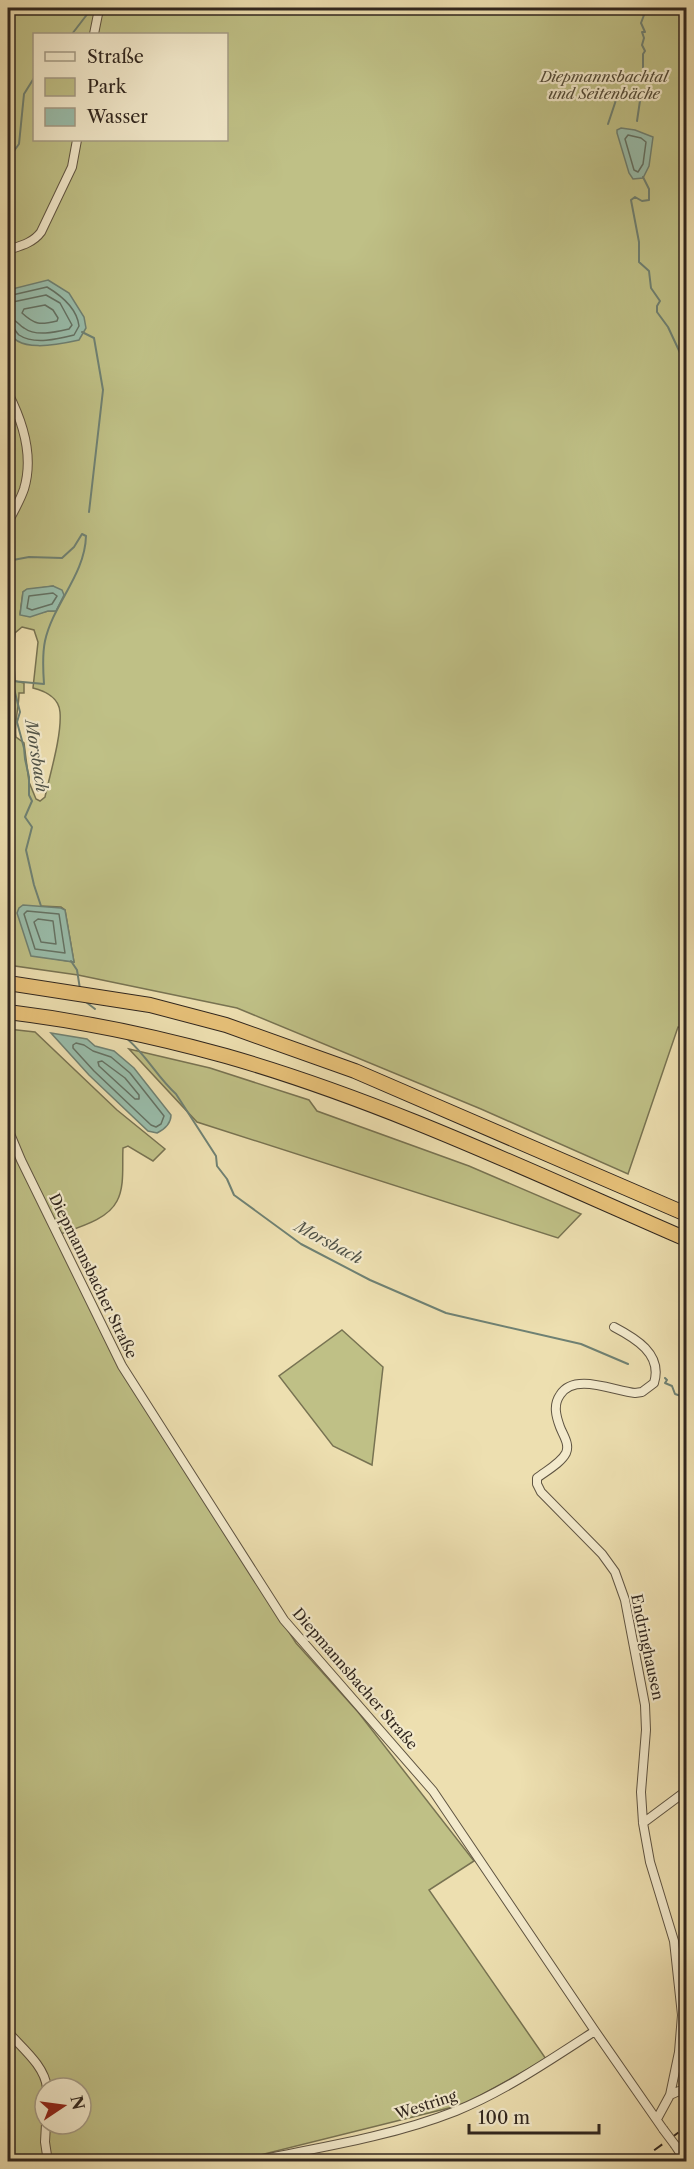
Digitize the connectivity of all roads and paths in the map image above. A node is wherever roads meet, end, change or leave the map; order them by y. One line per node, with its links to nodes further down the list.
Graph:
1 (102, 8): 2 (street)
2 (94, 33)
3 (76, 141): 4 (street)
4 (8, 250)
5 (8, 393): 6 (street)
6 (8, 523)
7 (8, 983): 10 (highway)
8 (8, 1012): 11 (highway)
9 (8, 1129): 15 (street, Diepmannsbacher Straße)
10 (687, 1214)
11 (687, 1239)
12 (614, 1328): 14 (street, Endringhausen)
13 (687, 1791): 14 (street)
14 (643, 1823): 19 (street)
15 (595, 2031): 20 (street, Diepmannsbacher Straße); 25 (street, Westring)
16 (8, 2032): 17 (street)
17 (44, 2076)
18 (687, 2088): 19 (street)
19 (670, 2094): 20 (street)
20 (659, 2123): 26 (street, Diepmannsbacher Straße, bridge)
21 (45, 2136): 24 (street)
22 (8, 2157): 23 (street)
23 (9, 2162)
24 (48, 2162)
25 (248, 2162)
26 (686, 2162)

